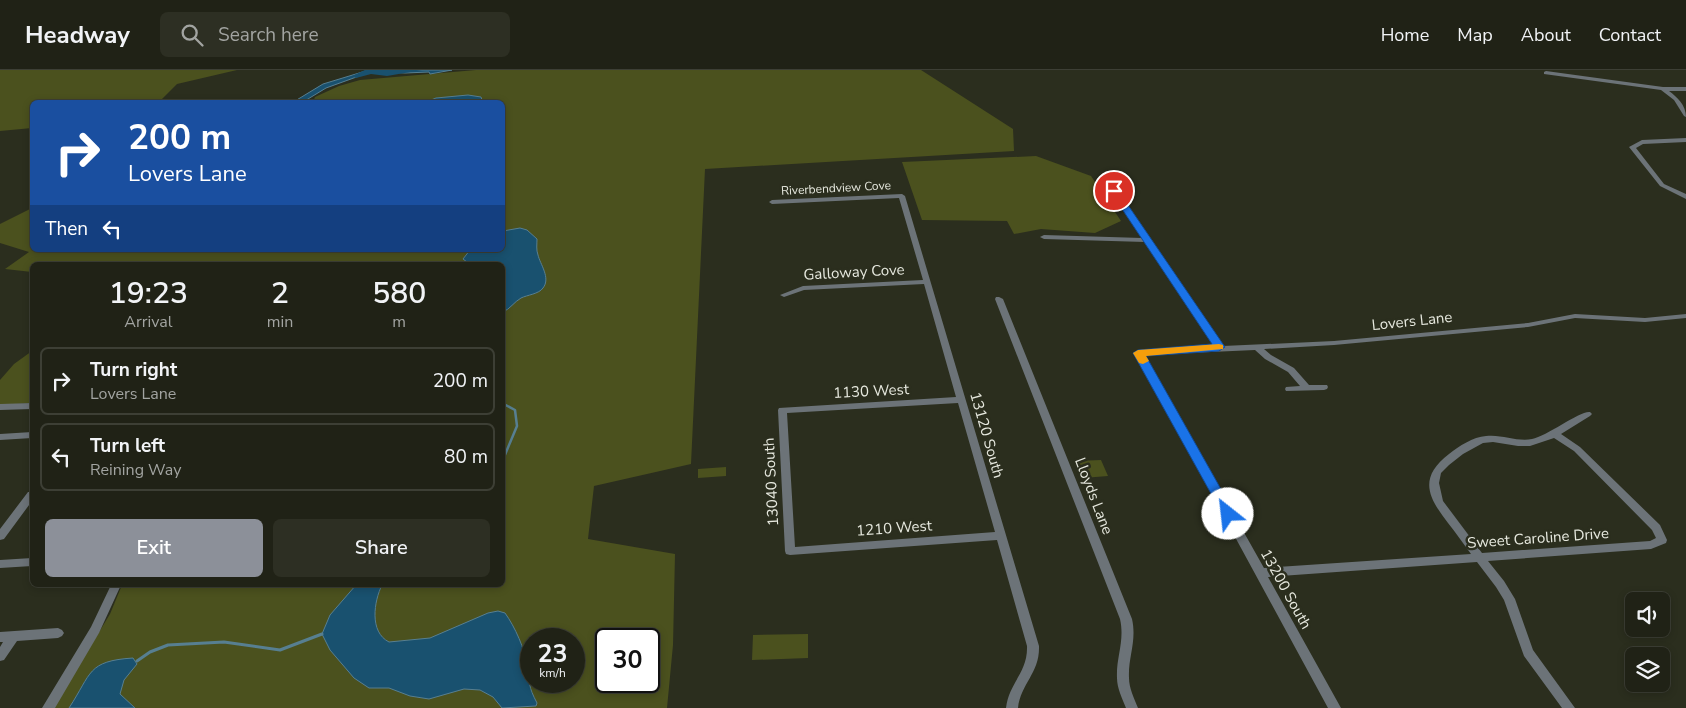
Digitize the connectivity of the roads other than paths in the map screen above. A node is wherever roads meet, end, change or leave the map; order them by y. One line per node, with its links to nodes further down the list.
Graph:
1 (1546, 73): 2 (street)
2 (1663, 89): 3 (street); 4 (street)
3 (1686, 89)
4 (1686, 115)
5 (1686, 140): 8 (street)
6 (1114, 191): 11 (street)
7 (902, 196): 9 (street, Riverbendview Cove); 12 (street, 13120 South)
8 (1686, 197)
9 (772, 202)
10 (1044, 236): 11 (street)
11 (1146, 240): 17 (street)
12 (927, 282): 13 (street, Galloway Cove); 22 (street, 13120 South)
13 (784, 295)
14 (998, 299): 45 (street, Lloyds Lane)
15 (1686, 316): 16 (street, Lovers Lane)
16 (1256, 346): 17 (street, Lovers Lane); 20 (street)
17 (1219, 347): 18 (street, Lovers Lane)
18 (1138, 353): 37 (street, 13200 South)
19 (1324, 387): 20 (street)
20 (1307, 388): 21 (street)
21 (1288, 390)
22 (962, 400): 25 (street, 1130 West); 32 (street, 13120 South)
23 (30, 406): 24 (street)
24 (0, 407)
25 (782, 410): 33 (street, 13040 South)
26 (1587, 414): 27 (street)
27 (1553, 433): 34 (street); 34 (street, Sweet Caroline Drive)
28 (30, 435): 29 (street)
29 (0, 437)
30 (30, 498): 31 (street)
31 (0, 536)
32 (1000, 536): 33 (street, 1210 West); 44 (street, 13120 South)
33 (790, 551)
34 (1480, 557): 37 (street, Sweet Caroline Drive); 47 (street)
35 (30, 562): 36 (street)
36 (0, 564)
37 (1260, 573): 46 (street, 13200 South)
38 (115, 587): 43 (street)
39 (58, 633): 40 (street)
40 (14, 636): 41 (street); 42 (street)
41 (0, 637)
42 (0, 656)
43 (48, 708)
44 (1012, 708)
45 (1132, 708)
46 (1335, 708)
47 (1569, 708)

